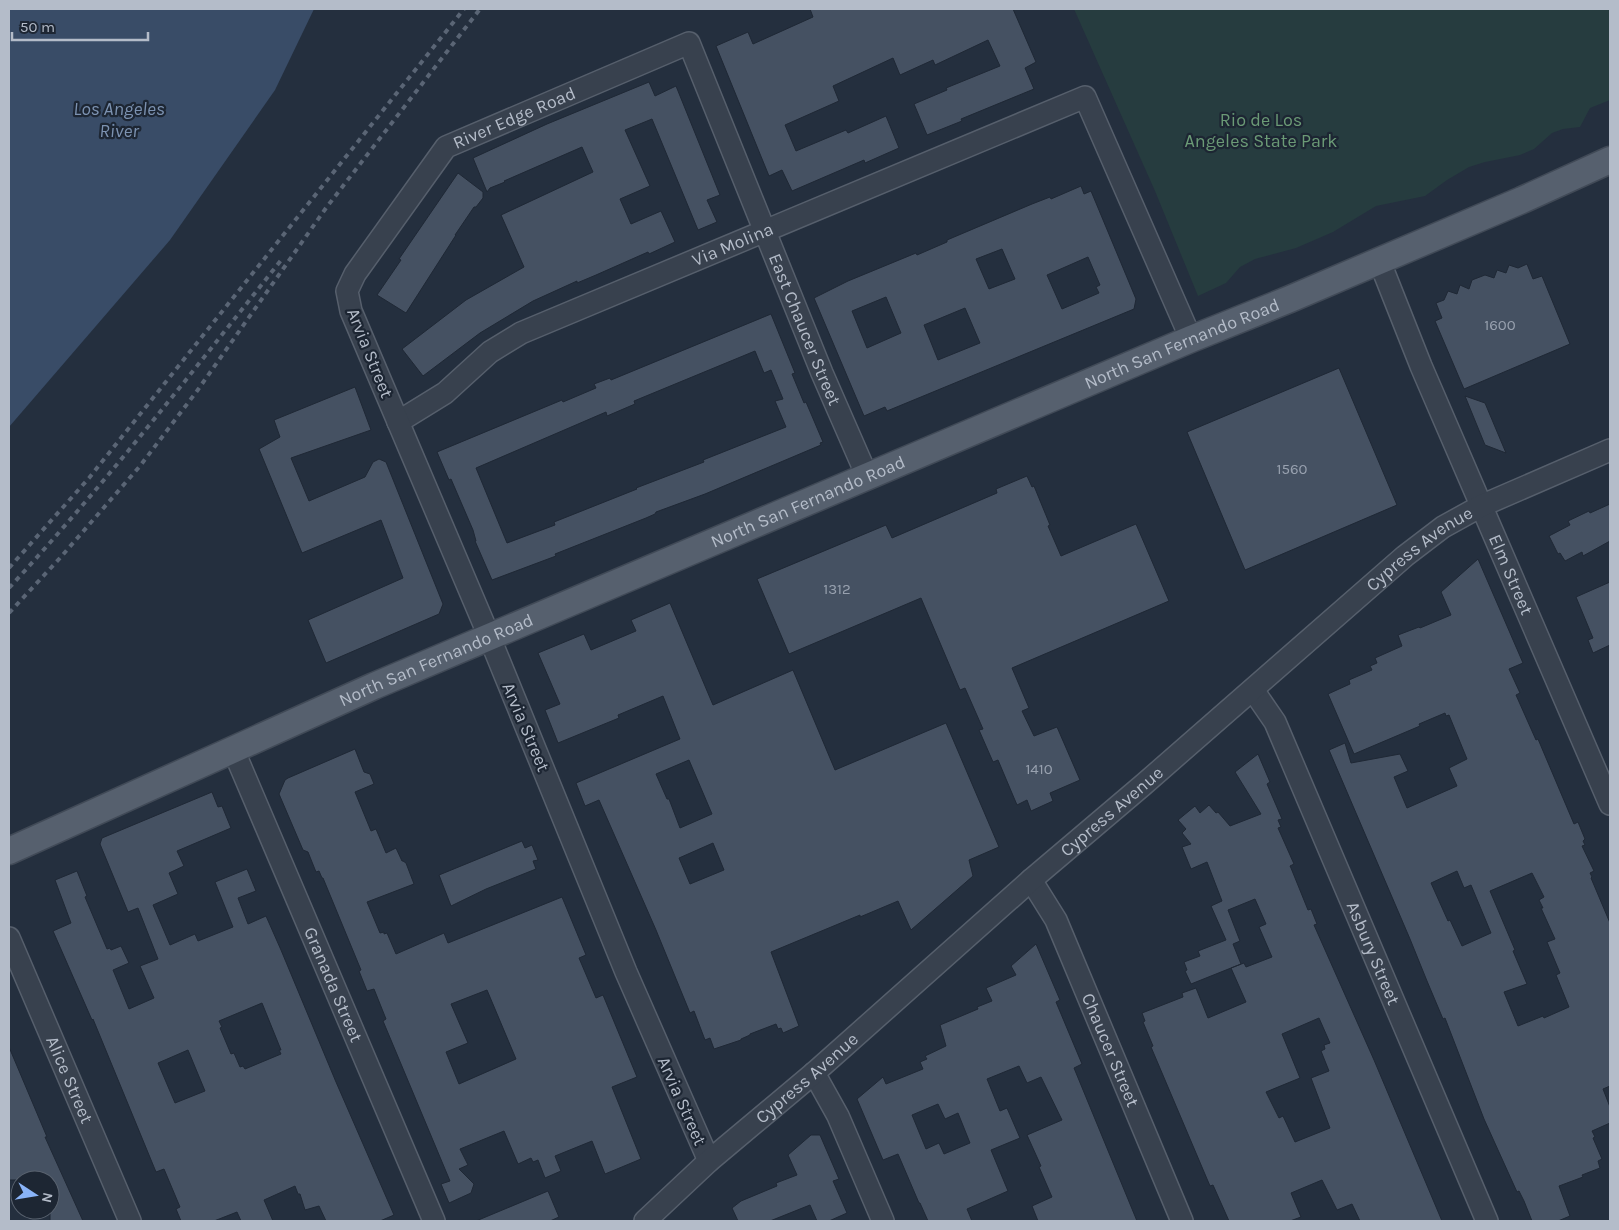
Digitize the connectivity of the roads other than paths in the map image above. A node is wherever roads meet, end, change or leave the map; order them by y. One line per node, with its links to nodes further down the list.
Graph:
1 (688, 43): 3 (street, East Chaucer Street); 5 (street, River Edge Road)
2 (1610, 160): 4 (main road, North San Fernando Road)
3 (764, 230): 6 (street, Via Molina); 7 (street, Via Molina); 9 (street, East Chaucer Street)
4 (1379, 260): 6 (main road, North San Fernando Road); 10 (street, Elm Street)
5 (347, 291): 7 (street, Arvia Street)
6 (1191, 339): 9 (main road, North San Fernando Road)
7 (398, 422): 11 (street, Arvia Street)
8 (1610, 450): 10 (street, Cypress Avenue)
9 (867, 476): 11 (main road, North San Fernando Road)
10 (1481, 506): 12 (street, Cypress Avenue); 14 (street, Elm Street)
11 (489, 636): 13 (main road, North San Fernando Road); 19 (street, Arvia Street)
12 (1253, 690): 16 (street, Cypress Avenue); 25 (street, Asbury Street)
13 (233, 749): 15 (main road, North San Fernando Road); 21 (street, Granada Street)
14 (1610, 804)
15 (9, 851)
16 (1031, 880): 18 (street, Cypress Avenue); 24 (street, Chaucer Street)
17 (9, 938): 20 (street, Alice Street)
18 (814, 1073): 19 (street, Cypress Avenue); 23 (street)
19 (709, 1161): 22 (street, Cypress Avenue)
20 (130, 1221)
21 (434, 1221)
22 (645, 1221)
23 (883, 1221)
24 (1182, 1221)
25 (1487, 1221)

